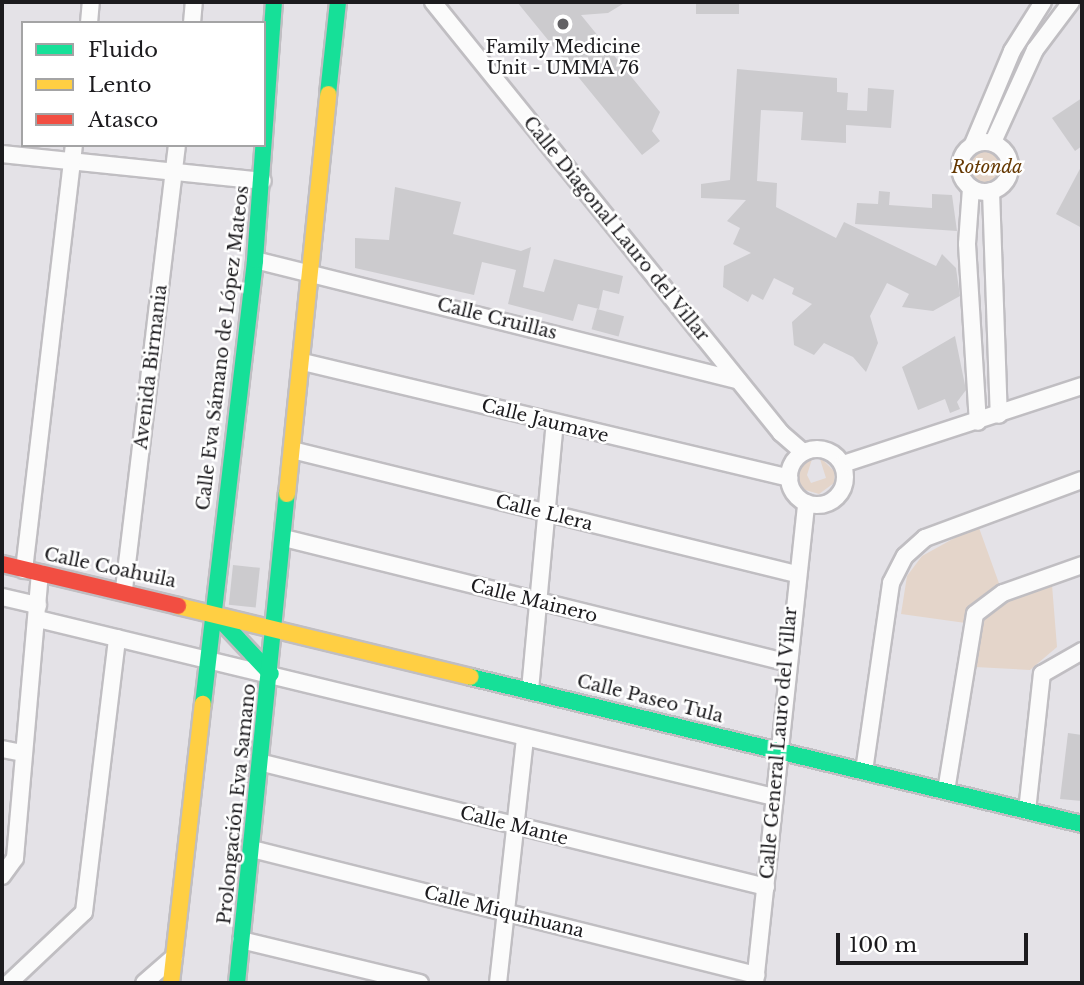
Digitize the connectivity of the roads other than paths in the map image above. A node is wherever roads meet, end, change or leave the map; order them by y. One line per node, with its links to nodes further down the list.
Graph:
1 (91, 2): 8 (street)
2 (194, 2): 9 (street)
3 (274, 2): 10 (main road, Calle Eva Sámano de López Mateos)
4 (338, 2): 22 (main road)
5 (433, 2): 24 (street, Calle Diagonal Lauro del Villar)
6 (1043, 2): 12 (street)
7 (1071, 2): 11 (street)
8 (89, 21)
9 (192, 21)
10 (266, 132)
11 (993, 142): 12 (street); 20 (street)
12 (973, 144): 19 (street)
13 (177, 147): 17 (street, Avenida Birmania)
14 (265, 147): 18 (main road, Calle Eva Sámano de López Mateos)
15 (74, 153): 16 (street); 17 (street); 39 (street)
16 (2, 154)
17 (174, 173): 18 (street); 41 (street, Avenida Birmania)
18 (263, 181): 21 (main road, Calle Eva Sámano de López Mateos)
19 (971, 188): 20 (street); 27 (street)
20 (990, 191): 26 (street)
21 (255, 260): 22 (street, Calle Cruillas); 44 (main road, Calle Eva Sámano de López Mateos)
22 (313, 273): 23 (main road); 24 (street, Calle Cruillas)
23 (303, 362): 28 (street, Calle Jaumave); 29 (main road)
24 (738, 380): 30 (street, Calle Diagonal Lauro del Villar)
25 (1082, 386): 26 (street)
26 (999, 415): 27 (street)
27 (978, 422): 31 (street)
28 (555, 423): 32 (street, Calle Jaumave); 35 (street)
29 (292, 450): 35 (street, Calle Llera); 36 (main road)
30 (803, 452): 31 (street); 32 (street)
31 (843, 464): 34 (street)
32 (789, 478): 34 (street)
33 (1082, 480): 58 (street)
34 (806, 503): 40 (street, Calle General Lauro del Villar)
35 (550, 515): 40 (street, Calle Llera); 43 (street)
36 (284, 538): 43 (street, Calle Mainero); 46 (main road)
37 (2, 564): 39 (main road, Calle Coahuila)
38 (1082, 565): 59 (street)
39 (32, 572): 41 (main road, Calle Coahuila); 45 (street)
40 (796, 574): 50 (street, Calle General Lauro del Villar)
41 (124, 589): 44 (main road, Calle Coahuila)
42 (2, 597): 45 (street)
43 (538, 602): 50 (street, Calle Mainero); 52 (street)
44 (210, 610): 46 (main road, Calle Paseo Tula); 49 (main road, Calle Eva Sámano de López Mateos); 51 (main road)
45 (38, 612): 47 (street); 56 (street)
46 (275, 628): 51 (main road, Prolongación Eva Samano); 52 (main road, Calle Paseo Tula)
47 (117, 638): 49 (street); 71 (street)
48 (1082, 651): 61 (street)
49 (205, 659): 51 (street); 69 (main road, Calle Eva Sámano de López Mateos)
50 (785, 662): 55 (street, Calle General Lauro del Villar)
51 (271, 674): 53 (street); 57 (main road, Prolongación Eva Samano)
52 (530, 690): 55 (main road, Calle Paseo Tula)
53 (525, 737): 60 (street); 63 (street)
54 (2, 749): 56 (street)
55 (779, 750): 58 (main road, Calle Paseo Tula); 60 (street, Calle General Lauro del Villar)
56 (23, 753): 65 (street)
57 (263, 763): 63 (street, Calle Mante); 64 (main road, Prolongación Eva Samano)
58 (864, 771): 59 (main road, Calle Paseo Tula)
59 (946, 791): 61 (main road, Calle Paseo Tula)
60 (774, 797): 66 (street, Calle General Lauro del Villar)
61 (1027, 811): 62 (main road, Calle Paseo Tula)
62 (1082, 824)
63 (515, 827): 66 (street, Calle Mante); 67 (street)
64 (252, 849): 67 (street, Calle Miquihuana); 68 (main road, Prolongación Eva Samano)
65 (2, 876)
66 (766, 887): 70 (street, Calle General Lauro del Villar)
67 (506, 913): 70 (street, Calle Miquihuana); 76 (street)
68 (241, 940): 74 (main road, Prolongación Eva Samano); 75 (street)
69 (174, 957): 72 (street); 73 (main road, Calle Eva Sámano de López Mateos)
70 (755, 979)
71 (9, 983)
72 (144, 983)
73 (171, 983)
74 (237, 983)
75 (419, 983)
76 (498, 983)

